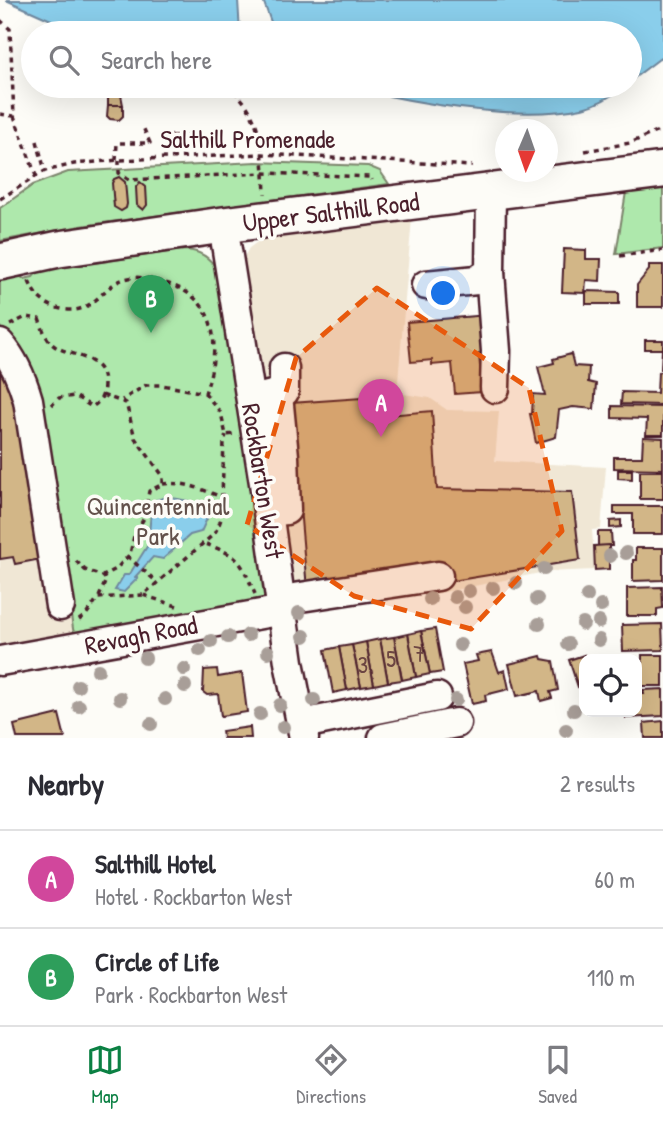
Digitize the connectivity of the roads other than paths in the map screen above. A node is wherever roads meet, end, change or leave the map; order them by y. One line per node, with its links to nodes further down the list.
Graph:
1 (663, 170): 2 (main road, Upper Salthill Road)
2 (488, 179): 3 (main road, Upper Salthill Road); 5 (street)
3 (222, 225): 4 (main road, Upper Salthill Road); 8 (street, Rockbarton West)
4 (13, 268)
5 (490, 271): 6 (street); 9 (street)
6 (426, 285)
7 (3, 336): 12 (street)
8 (271, 387): 10 (street, Rockbarton West); 10 (street)
9 (495, 388)
10 (268, 512): 13 (street, Rockbarton West)
11 (438, 576): 13 (street, Revagh Road)
12 (60, 607)
13 (278, 607): 14 (street, Revagh Road); 17 (street, Rockbarton West)
14 (0, 661)
15 (438, 697): 17 (street)
16 (456, 723): 18 (street)
17 (303, 731)
18 (383, 738)

